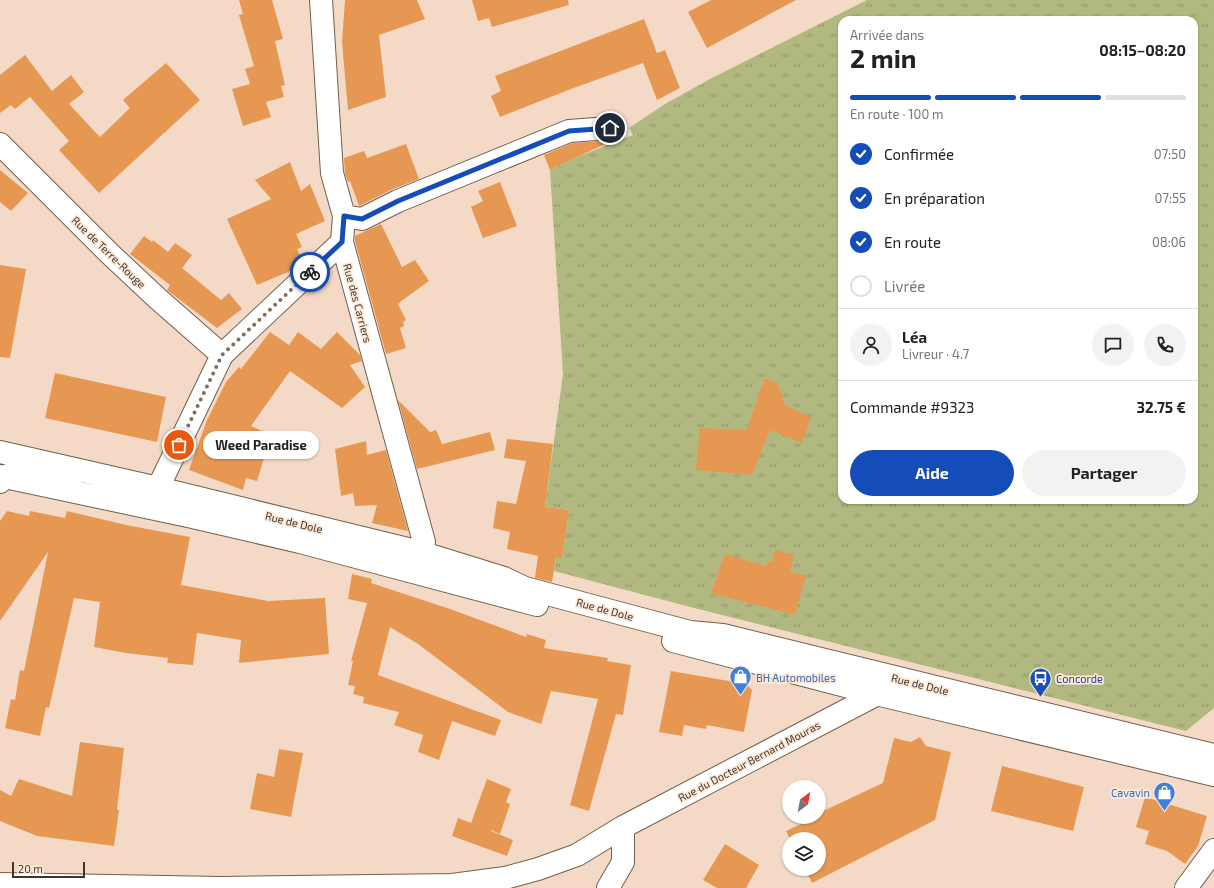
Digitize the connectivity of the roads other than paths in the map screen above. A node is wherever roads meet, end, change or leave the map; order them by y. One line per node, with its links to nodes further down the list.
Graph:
1 (321, 0): 4 (street, Rue des Carriers)
2 (610, 128): 4 (street)
3 (0, 144): 6 (street, Rue de Terre-Rouge)
4 (344, 216): 5 (street, Rue des Carriers)
5 (342, 242): 6 (street); 13 (street, Rue des Carriers)
6 (222, 355): 10 (street)
7 (0, 452): 8 (street, Rue de Dole)
8 (101, 475): 9 (street); 10 (street, Rue de Dole)
9 (2, 478): 11 (street, Rue de Dole)
10 (158, 488): 11 (street); 13 (street, Rue de Dole)
11 (85, 493): 12 (street, Rue de Dole)
12 (300, 542): 13 (street); 15 (street, Rue de Dole)
13 (420, 552): 14 (street, Rue de Dole)
14 (954, 692): 15 (street, Rue du Docteur Bernard Mouras); 16 (street, Rue de Dole)
15 (876, 694): 17 (street, Rue de Dole); 18 (street, Rue du Docteur Bernard Mouras)
16 (1214, 755)
17 (1214, 775)
18 (623, 827): 20 (street, Rue du Docteur Bernard Mouras); 21 (street)
19 (1214, 850): 22 (street)
20 (0, 884)
21 (608, 888)
22 (1186, 888)

